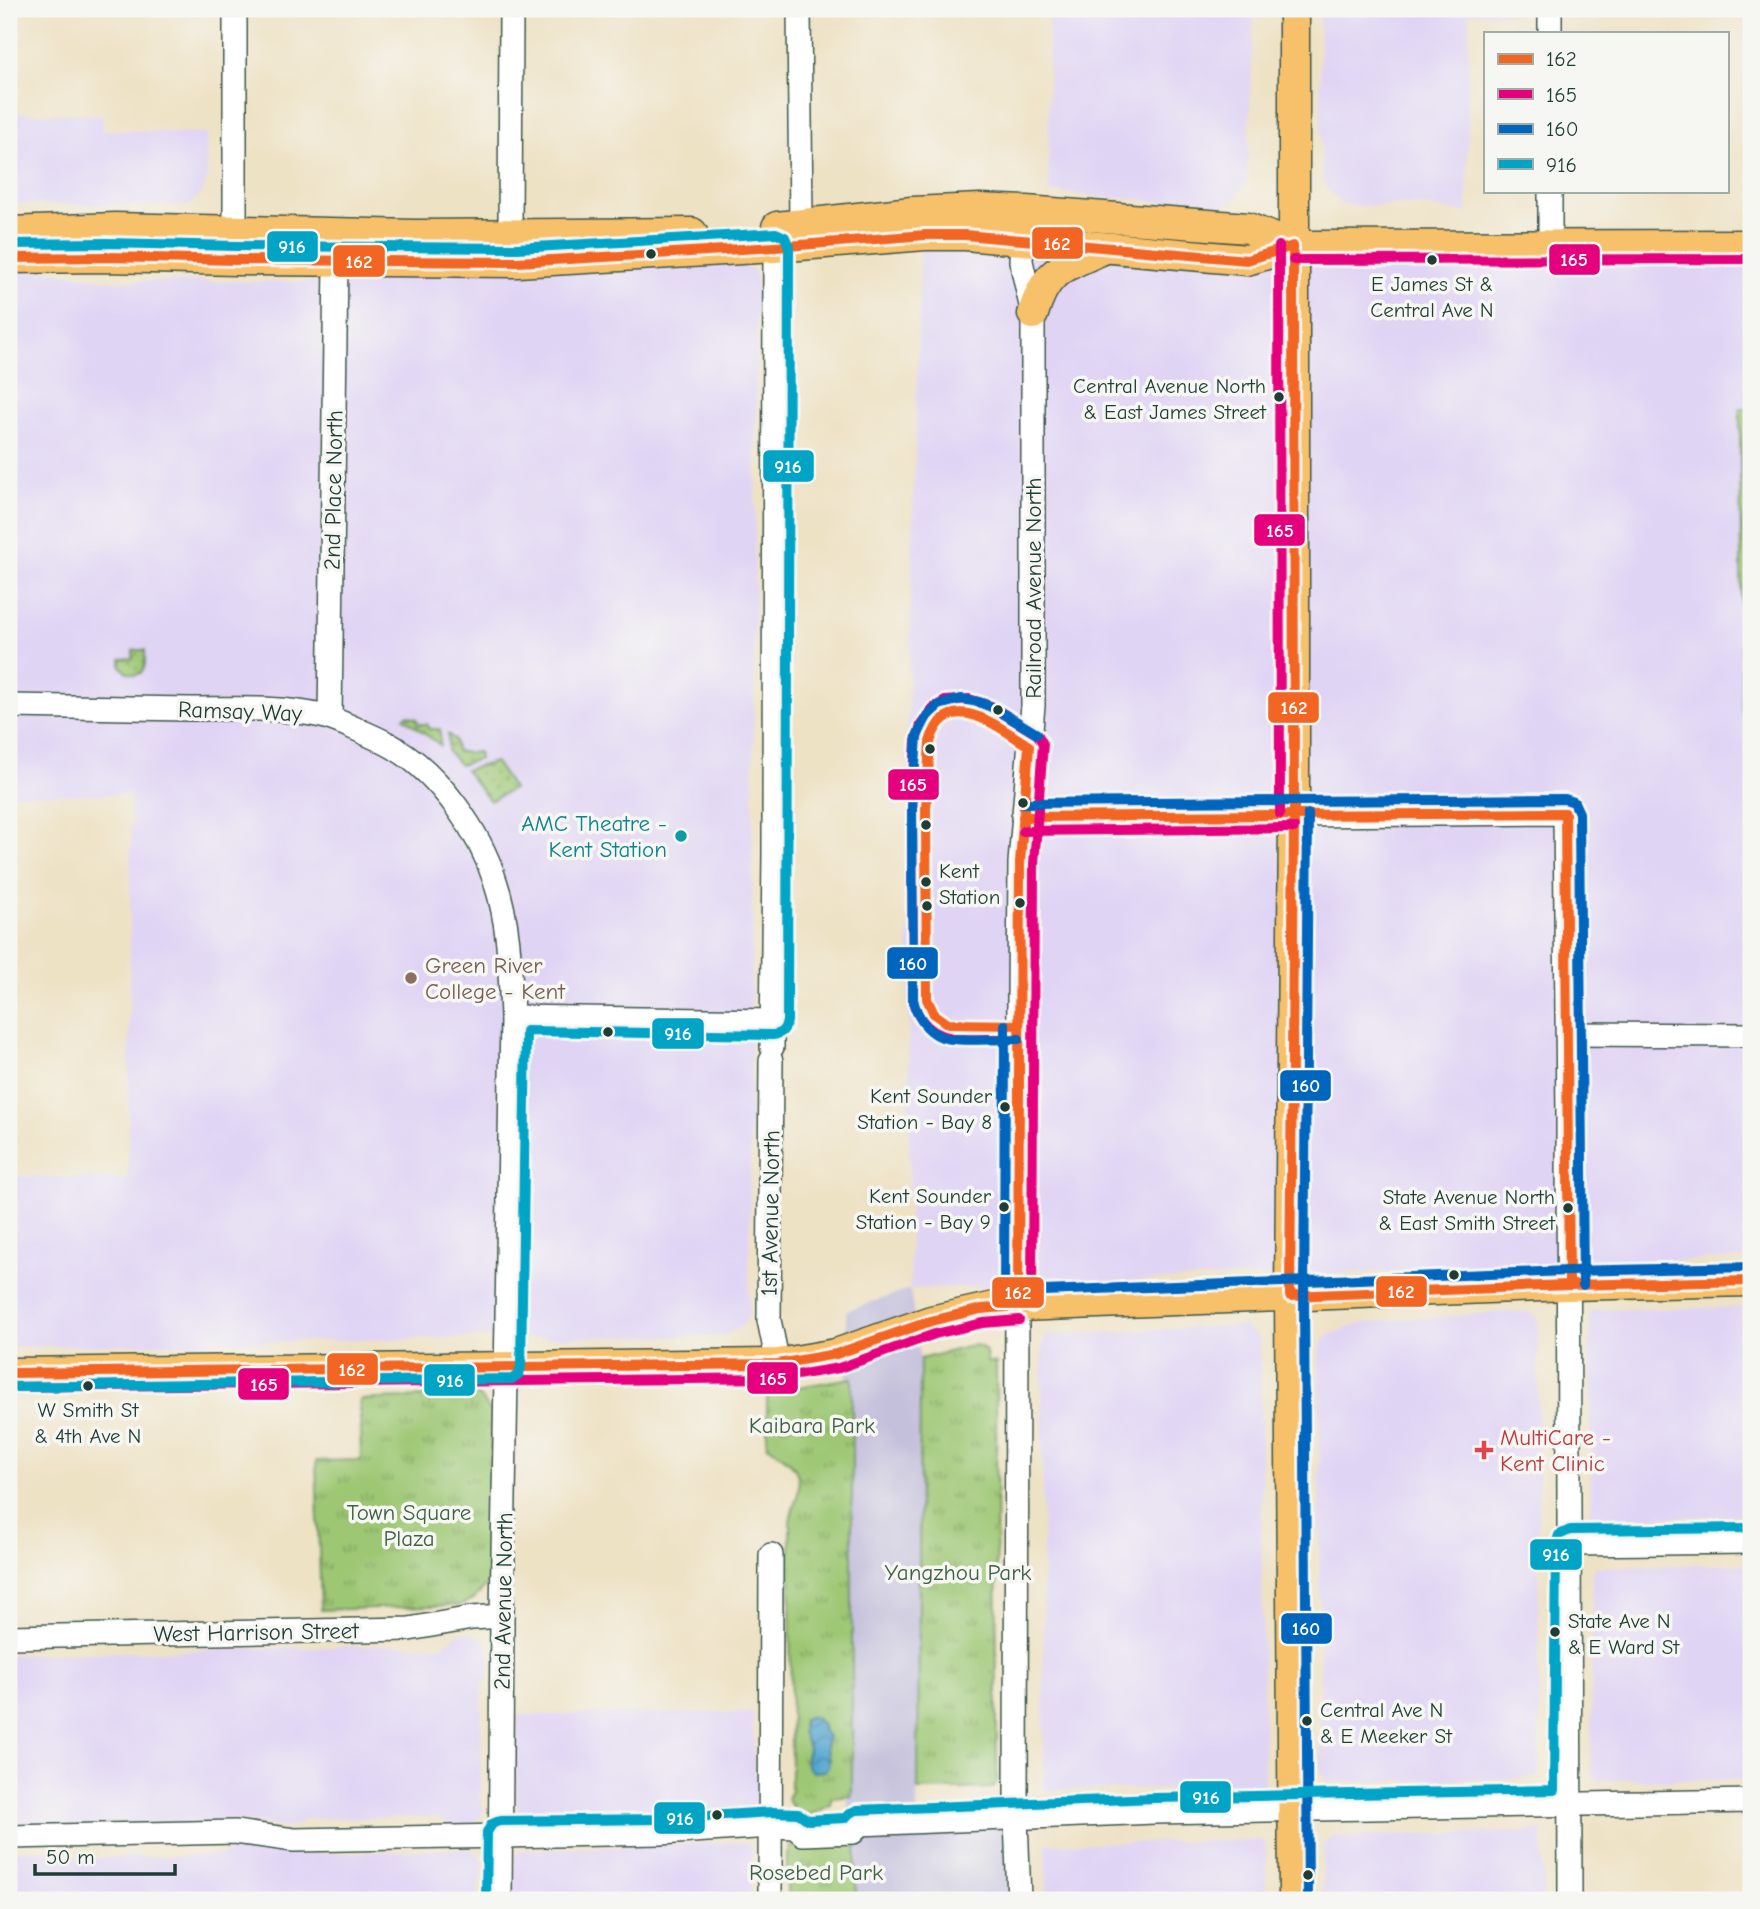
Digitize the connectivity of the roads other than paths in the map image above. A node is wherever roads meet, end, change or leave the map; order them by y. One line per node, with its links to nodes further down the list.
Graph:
1 (235, 9): 9 (street)
2 (511, 9): 12 (street)
3 (799, 9): 8 (street)
4 (1294, 9): 15 (main road)
5 (1550, 9): 6 (street)
6 (1550, 32)
7 (1550, 192): 16 (street)
8 (801, 225): 12 (main road); 15 (main road)
9 (235, 231): 10 (main road); 11 (main road)
10 (9, 232)
11 (450, 235): 12 (main road); 20 (main road)
12 (510, 235)
13 (1022, 241): 17 (main road); 18 (main road); 21 (street, Railroad Avenue North)
14 (1751, 245): 16 (main road)
15 (1293, 246): 16 (main road); 18 (main road); 24 (main road)
16 (1550, 246)
17 (775, 247): 20 (main road); 27 (street, 1st Avenue North)
18 (1106, 248): 21 (main road)
19 (9, 258): 20 (main road)
20 (336, 261): 23 (street, 2nd Place North)
21 (1033, 314): 25 (street, Railroad Avenue North)
22 (9, 706): 23 (street, Ramsay Way)
23 (330, 718): 26 (street, Ramsay Way)
24 (1294, 814): 25 (street); 28 (street); 32 (main road)
25 (1023, 817): 33 (street, Railroad Avenue North)
26 (512, 1017): 27 (street); 35 (street, Ramsay Way)
27 (773, 1021): 34 (street, 1st Avenue North)
28 (1568, 1034): 29 (street); 31 (street)
29 (1751, 1035)
30 (1751, 1281): 31 (main road)
31 (1569, 1285): 32 (main road); 38 (street)
32 (1290, 1296): 33 (main road); 44 (main road)
33 (1018, 1306): 34 (main road); 45 (street, Railroad Avenue North)
34 (778, 1364): 35 (main road)
35 (507, 1366): 36 (main road); 40 (street, 2nd Avenue North)
36 (9, 1373)
37 (1751, 1542): 38 (street)
38 (1570, 1544): 43 (street)
39 (771, 1555): 46 (street)
40 (502, 1616): 41 (street, West Harrison Street); 47 (street, 2nd Avenue North)
41 (9, 1637)
42 (1751, 1801): 43 (street)
43 (1568, 1804): 44 (street); 53 (street)
44 (1294, 1809): 45 (street); 52 (main road)
45 (1016, 1818): 46 (street); 51 (street, Railroad Avenue North)
46 (772, 1826): 47 (street); 50 (street)
47 (501, 1835): 48 (street); 49 (street, 2nd Avenue North)
48 (9, 1837)
49 (500, 1900)
50 (770, 1900)
51 (1019, 1900)
52 (1294, 1900)
53 (1570, 1900)

